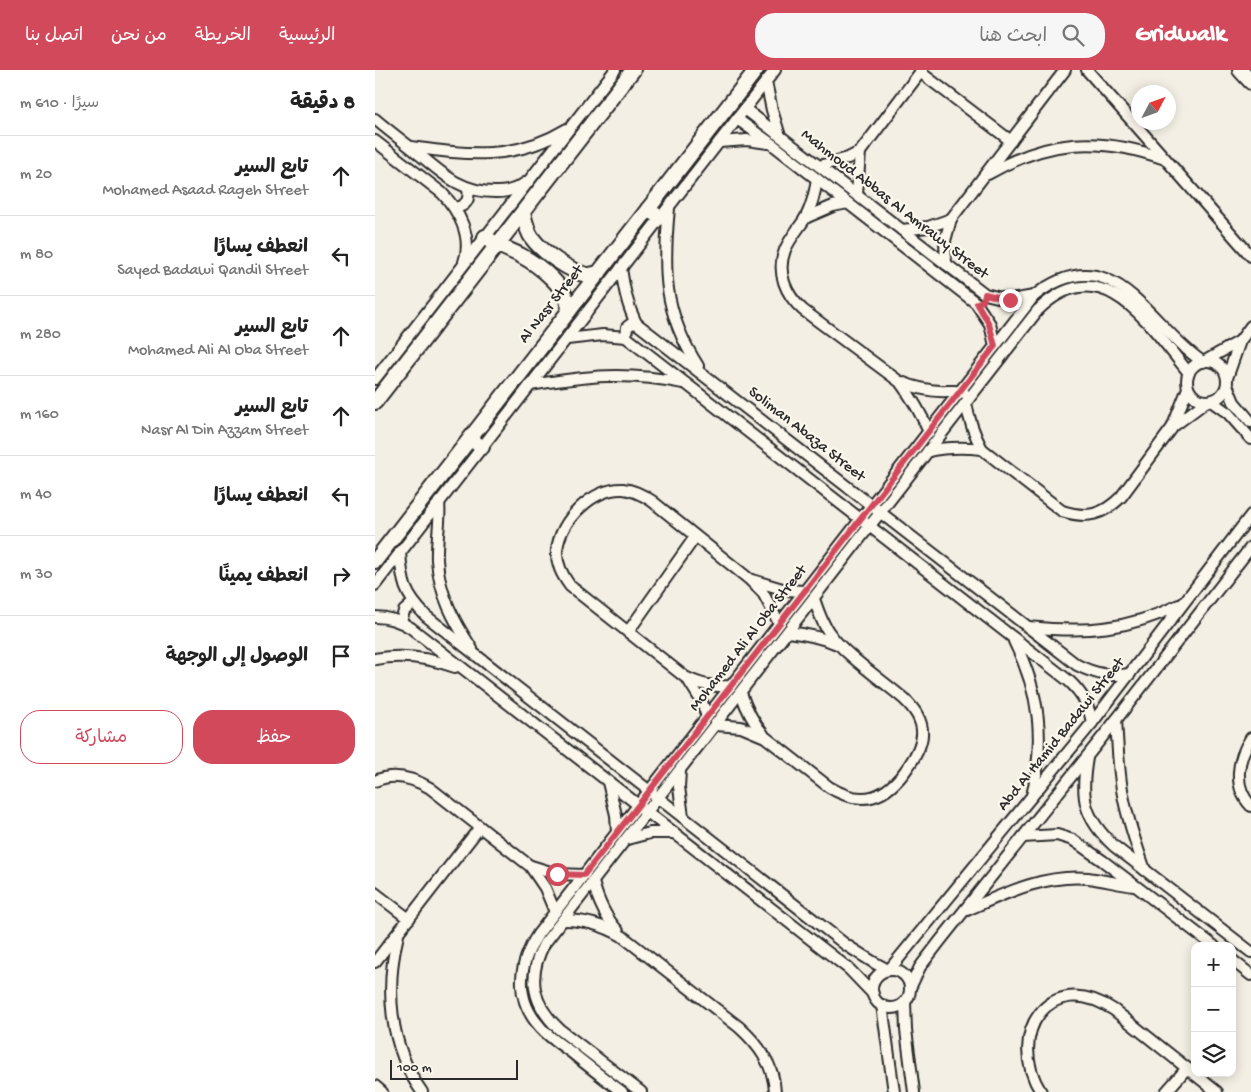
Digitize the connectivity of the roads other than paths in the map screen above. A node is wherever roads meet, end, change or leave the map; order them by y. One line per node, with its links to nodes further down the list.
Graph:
1 (756, 70): 29 (street, Al Nasr Street)
2 (775, 70): 7 (street)
3 (1065, 70): 14 (street)
4 (1087, 70): 19 (street)
5 (921, 71): 14 (street); 18 (street)
6 (624, 72): 9 (street); 30 (street)
7 (766, 82): 8 (street); 12 (street)
8 (745, 109): 10 (street); 12 (street, Mahmoud Abbas Al Amrawy Street)
9 (578, 118): 17 (street); 21 (street)
10 (737, 119): 15 (street); 16 (street, Mahmoud Abbas Al Amrawy Street)
11 (375, 120): 17 (street)
12 (780, 136): 20 (street, Mahmoud Abbas Al Amrawy Street)
13 (375, 141): 28 (street)
14 (1011, 141): 22 (street)
15 (719, 142): 16 (street); 27 (street)
16 (772, 144): 23 (street, Mahmoud Abbas Al Amrawy Street)
17 (410, 147): 24 (street)
18 (860, 152): 20 (street); 25 (street)
19 (1167, 160): 22 (street); 37 (street)
20 (819, 166): 25 (street, Mahmoud Abbas Al Amrawy Street)
21 (532, 177): 24 (street); 35 (street)
22 (983, 177): 33 (street)
23 (817, 179): 26 (street, Mahmoud Abbas Al Amrawy Street); 32 (street)
24 (469, 189): 28 (street)
25 (857, 195): 34 (street, Mahmoud Abbas Al Amrawy Street)
26 (848, 203): 32 (street); 44 (street, Mahmoud Abbas Al Amrawy Street)
27 (669, 207): 31 (street); 53 (street)
28 (455, 208): 39 (street)
29 (648, 209): 31 (street); 41 (street, Al Nasr Street)
30 (523, 213): 36 (street); 41 (street)
31 (660, 218): 40 (street)
32 (805, 218): 56 (street)
33 (951, 219): 34 (street); 38 (street)
34 (903, 230): 38 (street, Mahmoud Abbas Al Amrawy Street)
35 (485, 237): 36 (street); 39 (street)
36 (497, 246): 45 (street); 60 (street)
37 (1251, 256)
38 (946, 264): 42 (street, Mahmoud Abbas Al Amrawy Street)
39 (463, 266): 55 (street)
40 (621, 268): 46 (street, Soliman Abaza Street); 48 (street)
41 (599, 273): 45 (street, Al Nasr Street)
42 (985, 294): 43 (street, Mahmoud Abbas Al Amrawy Street); 44 (street)
43 (1035, 296): 51 (street, Mohamed Ali Al Oba Street); 52 (street)
44 (977, 303): 51 (street, Mahmoud Abbas Al Amrawy Street)
45 (569, 310): 69 (street, Al Nasr Street)
46 (637, 322): 49 (street); 53 (street, Soliman Abaza Street)
47 (1251, 326): 50 (street)
48 (567, 338): 49 (street); 59 (street)
49 (626, 338): 58 (street, Soliman Abaza Street)
50 (1240, 341): 52 (street); 57 (street)
51 (995, 346): 62 (street, Mohamed Ali Al Oba Street)
52 (1204, 361): 54 (street); 57 (street)
53 (703, 374): 75 (street, Soliman Abaza Street)
54 (1189, 374): 61 (street); 63 (street, Mohamed Ali Al Oba Street)
55 (375, 379)
56 (900, 382): 62 (street); 68 (street)
57 (1227, 382): 64 (street); 66 (street)
58 (686, 384): 59 (street); 78 (street, Soliman Abaza Street)
59 (530, 385): 71 (street)
60 (380, 387): 65 (street)
61 (1188, 388): 64 (street); 67 (street)
62 (961, 391): 63 (street); 68 (street, Mohamed Ali Al Oba Street)
63 (967, 400): 72 (street); 73 (street, Mohamed Ali Al Oba Street)
64 (1209, 401): 67 (street); 70 (street)
65 (375, 402)
66 (1251, 422)
67 (1172, 428): 72 (street)
68 (929, 432): 75 (street, Mohamed Ali Al Oba Street)
69 (470, 438): 71 (street); 83 (street, Al Nasr Street)
70 (1251, 439)
71 (482, 447): 74 (street)
72 (982, 449): 73 (street)
73 (928, 451): 76 (street, Mohamed Ali Al Oba Street)
74 (439, 502): 82 (street); 100 (street)
75 (872, 505): 76 (street, Soliman Abaza Street); 78 (street, Mohamed Ali Al Oba Street)
76 (881, 512): 79 (street, Mohamed Ali Al Oba Street); 94 (street, Soliman Abaza Street)
77 (1251, 515): 89 (street, Abd Al Hamid Badawi Street)
78 (860, 520): 79 (street, Soliman Abaza Street); 86 (street, Mohamed Ali Al Oba Street)
79 (869, 527): 87 (street, Mohamed Ali Al Oba Street); 98 (street, Soliman Abaza Street)
80 (695, 537): 84 (street); 95 (street); 95 (street)
81 (1251, 547): 97 (street, Abd Al Hamid Badawi Street)
82 (400, 552): 85 (street); 88 (street)
83 (375, 561)
84 (749, 579): 86 (street); 92 (street)
85 (375, 585)
86 (804, 591): 92 (street, Mohamed Ali Al Oba Street)
87 (814, 598): 96 (street, Mohamed Ali Al Oba Street); 99 (street)
88 (413, 603): 91 (street); 100 (street)
89 (1183, 604): 93 (street, Abd Al Hamid Badawi Street); 94 (street)
90 (375, 617): 91 (street)
91 (401, 622): 102 (street)
92 (779, 623): 105 (street, Mohamed Ali Al Oba Street)
93 (1167, 624): 97 (street); 103 (street, Abd Al Hamid Badawi Street)
94 (1028, 627): 103 (street, Soliman Abaza Street)
95 (628, 632): 104 (street)
96 (788, 632): 99 (street); 106 (street, Mohamed Ali Al Oba Street)
97 (1182, 635): 108 (street, Abd Al Hamid Badawi Street)
98 (1012, 638): 109 (street, Soliman Abaza Street); 119 (street)
99 (838, 644): 111 (street)
100 (477, 656): 117 (street)
101 (375, 659): 102 (street)
102 (463, 669): 116 (street)
103 (1130, 674): 109 (street, Abd Al Hamid Badawi Street)
104 (685, 677): 105 (street); 107 (street)
105 (731, 686): 107 (street, Mohamed Ali Al Oba Street)
106 (741, 693): 110 (street, Mohamed Ali Al Oba Street); 111 (street)
107 (707, 717): 117 (street, Mohamed Ali Al Oba Street)
108 (1116, 720): 113 (street, Abd Al Hamid Badawi Street); 132 (street)
109 (1092, 723): 119 (street, Abd Al Hamid Badawi Street)
110 (716, 725): 111 (street); 114 (street, Mohamed Ali Al Oba Street)
111 (765, 736)
112 (1251, 738): 121 (street)
113 (1088, 755): 127 (street, Abd Al Hamid Badawi Street); 129 (street)
114 (680, 771): 118 (street, Mohamed Ali Al Oba Street); 123 (street)
115 (375, 781): 124 (street)
116 (608, 782): 120 (street); 125 (street)
117 (649, 791): 118 (street); 120 (street, Mohamed Ali Al Oba Street)
118 (659, 798): 122 (street, Mohamed Ali Al Oba Street); 123 (street)
119 (1031, 798): 147 (street, Abd Al Hamid Badawi Street)
120 (638, 805): 122 (street); 125 (street, Mohamed Ali Al Oba Street)
121 (1251, 806)
122 (648, 813): 126 (street); 128 (street, Mohamed Ali Al Oba Street)
123 (683, 817): 147 (street)
124 (480, 827): 131 (street); 139 (street)
125 (617, 832): 133 (street, Mohamed Ali Al Oba Street)
126 (673, 833): 128 (street); 150 (street)
127 (1023, 837): 130 (street); 137 (street, Abd Al Hamid Badawi Street)
128 (627, 839): 134 (street, Mohamed Ali Al Oba Street)
129 (1114, 846): 130 (street); 132 (street)
130 (1103, 861): 135 (street)
131 (530, 866): 133 (street); 138 (street)
132 (1146, 871): 144 (street)
133 (584, 875): 138 (street, Mohamed Ali Al Oba Street)
134 (593, 882): 140 (street, Mohamed Ali Al Oba Street); 142 (street)
135 (1136, 886): 137 (street); 143 (street)
136 (375, 893): 139 (street)
137 (964, 911): 149 (street, Abd Al Hamid Badawi Street)
138 (555, 912): 156 (street, Mohamed Ali Al Oba Street)
139 (409, 919): 141 (street)
140 (564, 920): 142 (street); 154 (street, Mohamed Ali Al Oba Street)
141 (399, 931): 145 (street); 158 (street)
142 (622, 936): 161 (street)
143 (1209, 942)
144 (1251, 952)
145 (375, 962)
146 (1236, 963): 148 (street)
147 (889, 970): 149 (street); 150 (street)
148 (1251, 974)
149 (911, 988): 151 (street)
150 (873, 994): 152 (street)
151 (905, 1002): 152 (street); 163 (street)
152 (882, 1005): 162 (street)
153 (1187, 1068): 164 (street); 165 (street); 166 (street)
154 (618, 1075): 156 (street); 160 (street, Mohamed Ali Al Oba Street)
155 (375, 1086): 157 (street)
156 (613, 1088): 159 (street, Mohamed Ali Al Oba Street)
157 (382, 1092)
158 (421, 1092)
159 (622, 1092)
160 (641, 1092)
161 (775, 1092)
162 (893, 1092)
163 (914, 1092)
164 (1041, 1092)
165 (1166, 1092)
166 (1217, 1092)

